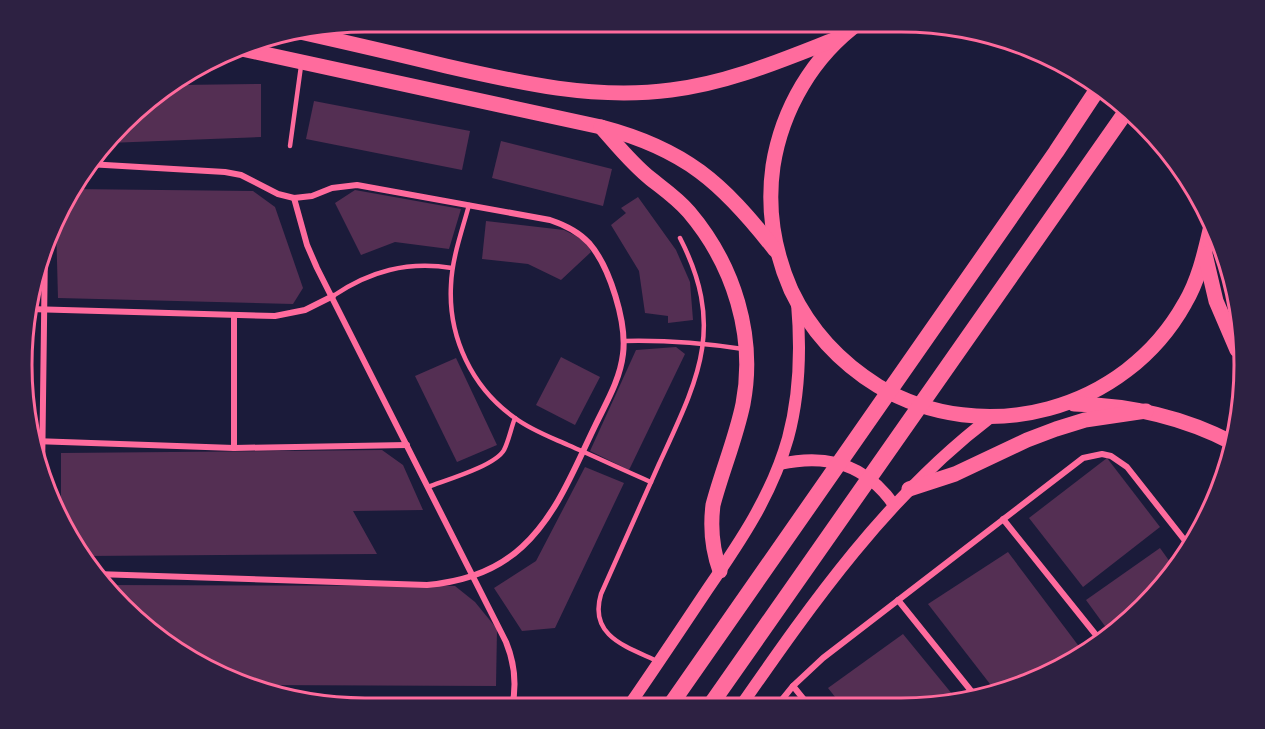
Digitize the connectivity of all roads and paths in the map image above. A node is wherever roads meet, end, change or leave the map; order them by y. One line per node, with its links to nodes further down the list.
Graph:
1 (849, 31): 3 (main road)
2 (314, 35): 3 (main road)
3 (841, 37): 15 (main road)
4 (251, 51): 5 (main road)
5 (302, 63): 8 (main road); 9 (lane)
6 (1094, 94): 55 (highway)
7 (1123, 116): 56 (highway)
8 (601, 126): 15 (main road); 27 (main road)
9 (290, 147)
10 (98, 165): 11 (street)
11 (294, 198): 12 (street); 19 (street)
12 (469, 205): 17 (lane); 25 (street)
13 (680, 238): 26 (lane)
14 (1208, 238): 16 (main road)
15 (778, 253): 20 (main road)
16 (1205, 254): 24 (main road); 28 (main road)
17 (452, 268): 19 (lane); 31 (lane)
18 (45, 272): 22 (street)
19 (333, 296): 23 (street); 34 (street)
20 (797, 302): 30 (main road); 38 (main road)
21 (36, 309): 22 (street)
22 (44, 310): 23 (street); 33 (street)
23 (234, 315): 35 (street)
24 (1233, 340)
25 (624, 341): 26 (lane); 37 (street)
26 (703, 343): 27 (lane); 39 (lane)
27 (746, 349): 45 (main road)
28 (1068, 404): 29 (main road); 30 (main road)
29 (1146, 411): 32 (main road); 41 (main road)
30 (991, 417): 41 (main road)
31 (515, 418): 37 (lane); 40 (lane)
32 (1225, 439)
33 (43, 441): 35 (street); 36 (street)
34 (407, 445): 35 (street); 40 (street)
35 (234, 448)
36 (43, 450)
37 (582, 452): 39 (lane); 47 (street)
38 (780, 464): 42 (main road); 45 (main road)
39 (651, 482): 50 (lane)
40 (428, 487): 47 (street)
41 (909, 489): 42 (main road)
42 (894, 505): 57 (main road)
43 (1003, 519): 44 (street); 48 (street); 49 (street)
44 (1184, 539)
45 (720, 571): 50 (main road)
46 (106, 574): 47 (street)
47 (473, 576): 53 (street)
48 (898, 600): 51 (street); 52 (street)
49 (1095, 634)
50 (659, 662): 54 (main road)
51 (793, 686): 58 (street); 59 (street)
52 (970, 690)
53 (513, 698)
54 (634, 698)
55 (675, 698)
56 (716, 698)
57 (746, 698)
58 (783, 698)
59 (803, 698)

